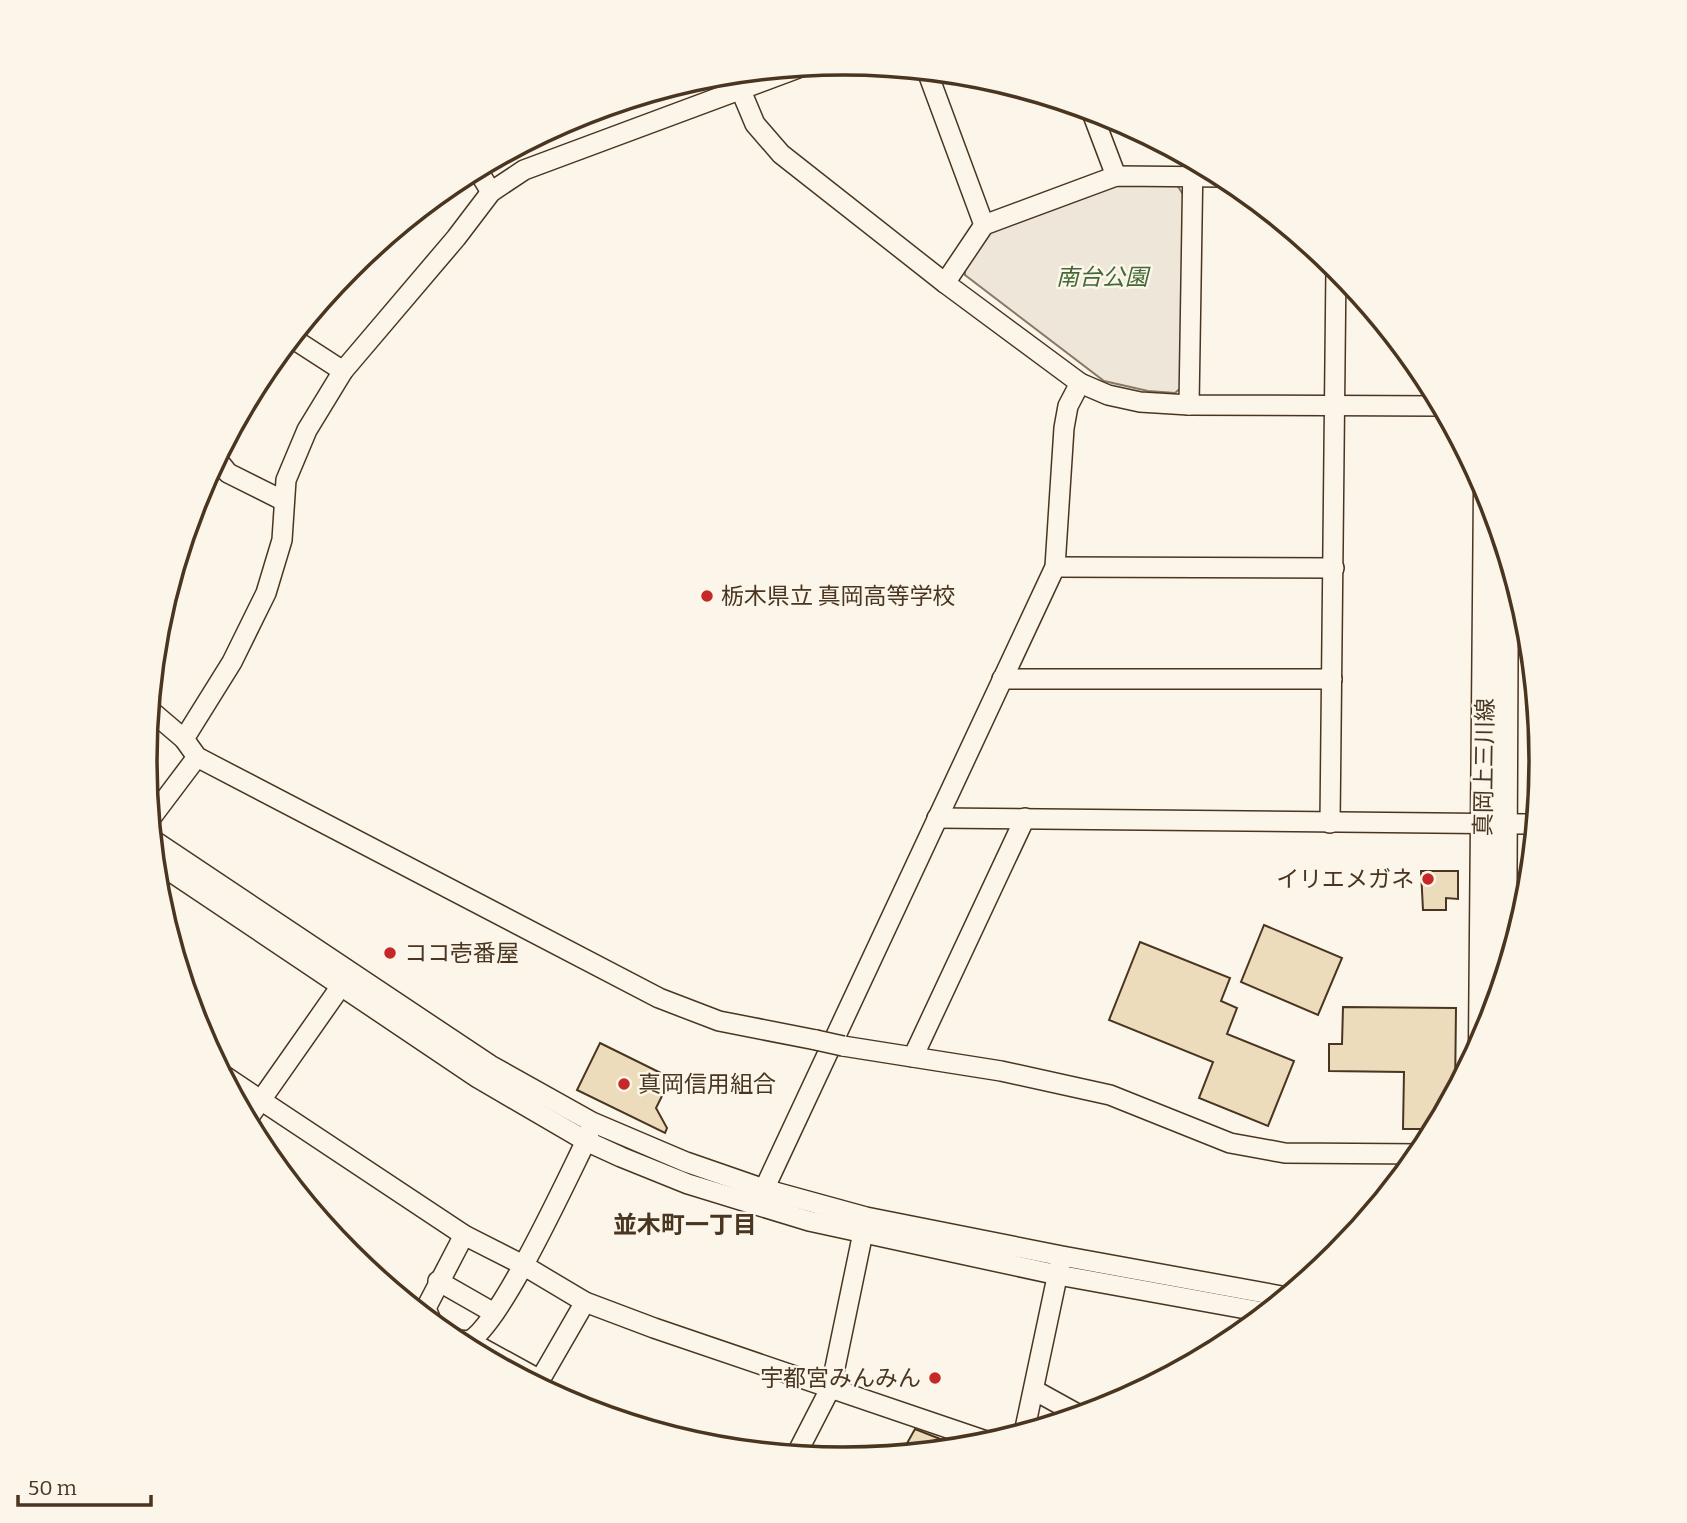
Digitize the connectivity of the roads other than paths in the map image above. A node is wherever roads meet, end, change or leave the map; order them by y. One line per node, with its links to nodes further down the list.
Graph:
1 (931, 81): 10 (street)
2 (738, 84): 11 (street)
3 (730, 85): 9 (street)
4 (1096, 123): 7 (street)
5 (1189, 168): 7 (street)
6 (1193, 171): 17 (street)
7 (1116, 176): 10 (street)
8 (483, 178): 9 (street)
9 (491, 192): 14 (street)
10 (984, 225): 11 (street)
11 (945, 284): 15 (street)
12 (1336, 284): 16 (street)
13 (300, 343): 14 (street)
14 (343, 371): 20 (street)
15 (1080, 383): 17 (street); 22 (street)
16 (1336, 404): 17 (street); 18 (street); 23 (street)
17 (1189, 405)
18 (1430, 406)
19 (224, 467): 20 (street)
20 (285, 501): 28 (street)
21 (1487, 523): 34 (main road, 真岡上三川線)
22 (1055, 567): 23 (street); 25 (street)
23 (1334, 568): 26 (street)
24 (1505, 579): 34 (main road, 真岡上三川線)
25 (1002, 679): 26 (street); 31 (street)
26 (1332, 679): 33 (street)
27 (159, 718): 28 (street)
28 (184, 739): 29 (street)
29 (197, 757): 30 (street); 41 (street, bridge)
30 (159, 806)
31 (937, 818): 32 (street); 48 (street)
32 (1025, 818): 33 (street); 41 (street)
33 (1330, 823): 34 (street)
34 (1493, 824): 35 (street); 38 (main road, 真岡上三川線); 40 (main road, 真岡上三川線)
35 (1526, 824)
36 (163, 846): 45 (street)
37 (166, 868): 39 (street)
38 (1502, 952)
39 (341, 986): 43 (street); 46 (street)
40 (1483, 1010)
41 (913, 1057): 47 (street)
42 (239, 1086): 43 (street)
43 (260, 1101): 44 (street); 50 (street)
44 (253, 1111)
45 (592, 1122): 46 (street); 48 (street)
46 (586, 1141): 48 (street); 51 (street)
47 (1406, 1154)
48 (760, 1197): 49 (street)
49 (864, 1225): 52 (street); 61 (street)
50 (464, 1235): 51 (street); 53 (street)
51 (523, 1265): 55 (street); 58 (street)
52 (1060, 1266): 54 (street); 57 (street); 62 (street)
53 (438, 1282): 56 (street); 58 (street)
54 (1274, 1295)
55 (585, 1302): 60 (street); 61 (street)
56 (427, 1306)
57 (1255, 1310)
58 (494, 1313): 59 (street)
59 (473, 1339)
60 (545, 1379)
61 (831, 1387): 65 (street); 66 (street)
62 (1034, 1390): 63 (street); 64 (street)
63 (1069, 1409)
64 (1026, 1422)
65 (972, 1436)
66 (801, 1446)

